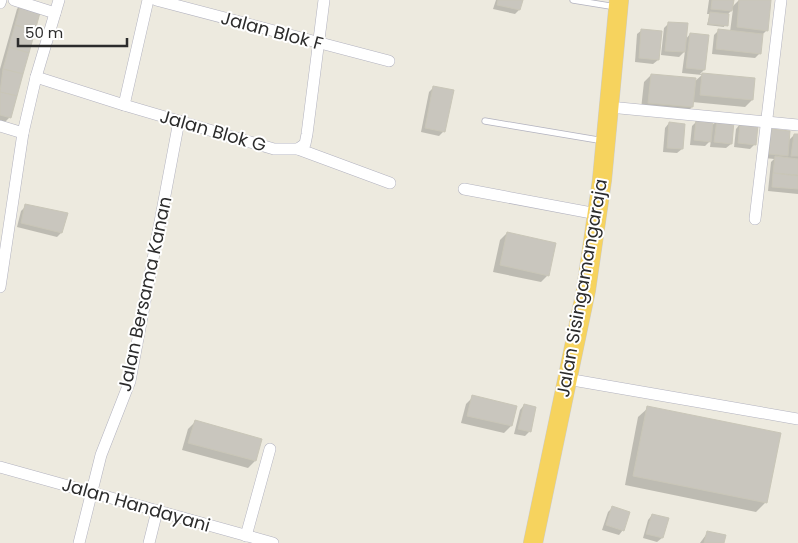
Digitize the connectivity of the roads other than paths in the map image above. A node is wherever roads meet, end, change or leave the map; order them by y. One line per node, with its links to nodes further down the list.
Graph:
1 (14, 0): 9 (street)
2 (59, 0): 9 (street)
3 (148, 0): 13 (street)
4 (156, 0): 10 (street, Jalan Blok F)
5 (324, 0): 10 (street)
6 (573, 0): 8 (lane)
7 (781, 0): 17 (street)
8 (618, 3): 14 (highway, Jalan Sisingamangaraja)
9 (55, 13): 12 (street)
10 (317, 42): 11 (street, Jalan Blok F); 22 (street)
11 (389, 61)
12 (36, 77): 13 (street, Jalan Blok G); 20 (street)
13 (124, 105): 16 (street, Jalan Blok G)
14 (609, 107): 17 (street); 21 (highway, Jalan Sisingamangaraja)
15 (485, 121): 21 (lane)
16 (179, 122): 22 (street, Jalan Blok G); 32 (street, Jalan Bersama Kanan)
17 (766, 123): 18 (street); 26 (street)
18 (798, 125)
19 (0, 126): 20 (street)
20 (23, 134): 27 (street)
21 (605, 142): 25 (highway, Jalan Sisingamangaraja)
22 (298, 149): 23 (street, Jalan Blok G)
23 (390, 182)
24 (464, 189): 25 (street)
25 (597, 214): 28 (highway, Jalan Sisingamangaraja)
26 (755, 220)
27 (0, 287)
28 (567, 379): 29 (street); 38 (highway, Jalan Sisingamangaraja)
29 (798, 419)
30 (270, 449): 34 (street)
31 (0, 467): 32 (street, Jalan Handayani)
32 (92, 493): 33 (street, Jalan Handayani); 35 (street, Jalan Bersama Kanan)
33 (157, 511): 34 (street, Jalan Handayani); 36 (street)
34 (246, 536): 37 (street, Jalan Handayani)
35 (79, 543)
36 (149, 543)
37 (273, 543)
38 (533, 543)

